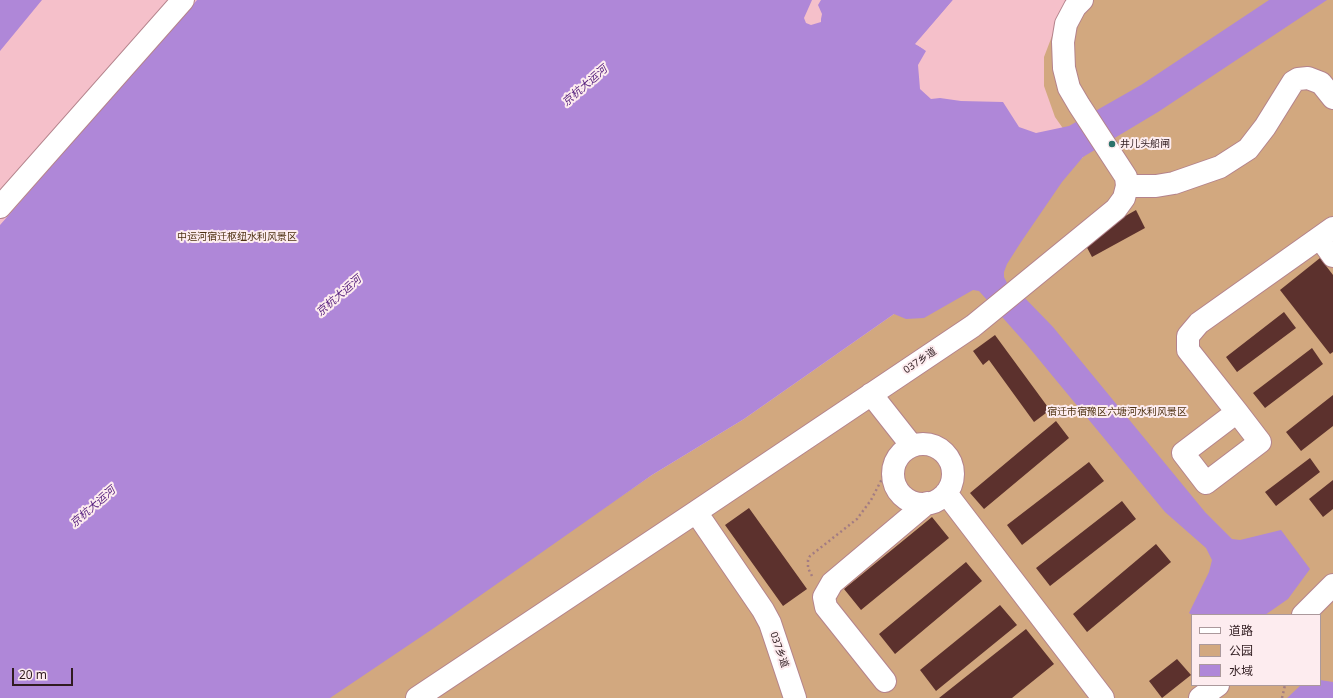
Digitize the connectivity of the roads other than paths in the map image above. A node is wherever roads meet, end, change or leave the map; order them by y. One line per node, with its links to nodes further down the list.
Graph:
1 (183, 0): 5 (street)
2 (1082, 0): 4 (street)
3 (1333, 98): 4 (street)
4 (1124, 177): 8 (street, 037乡道)
5 (0, 207)
6 (1326, 233): 7 (street); 9 (street)
7 (1333, 256)
8 (871, 394): 10 (street); 13 (street, 037乡道)
9 (1237, 412)
10 (905, 451): 11 (street); 12 (street)
11 (946, 493): 12 (street); 20 (street)
12 (927, 503): 16 (street)
13 (696, 512): 18 (street); 19 (street, 037乡道)
14 (1333, 585): 15 (street)
15 (1304, 614)
16 (885, 681)
17 (1217, 686): 21 (street)
18 (416, 698)
19 (795, 698)
20 (1103, 698)
21 (1200, 698)

